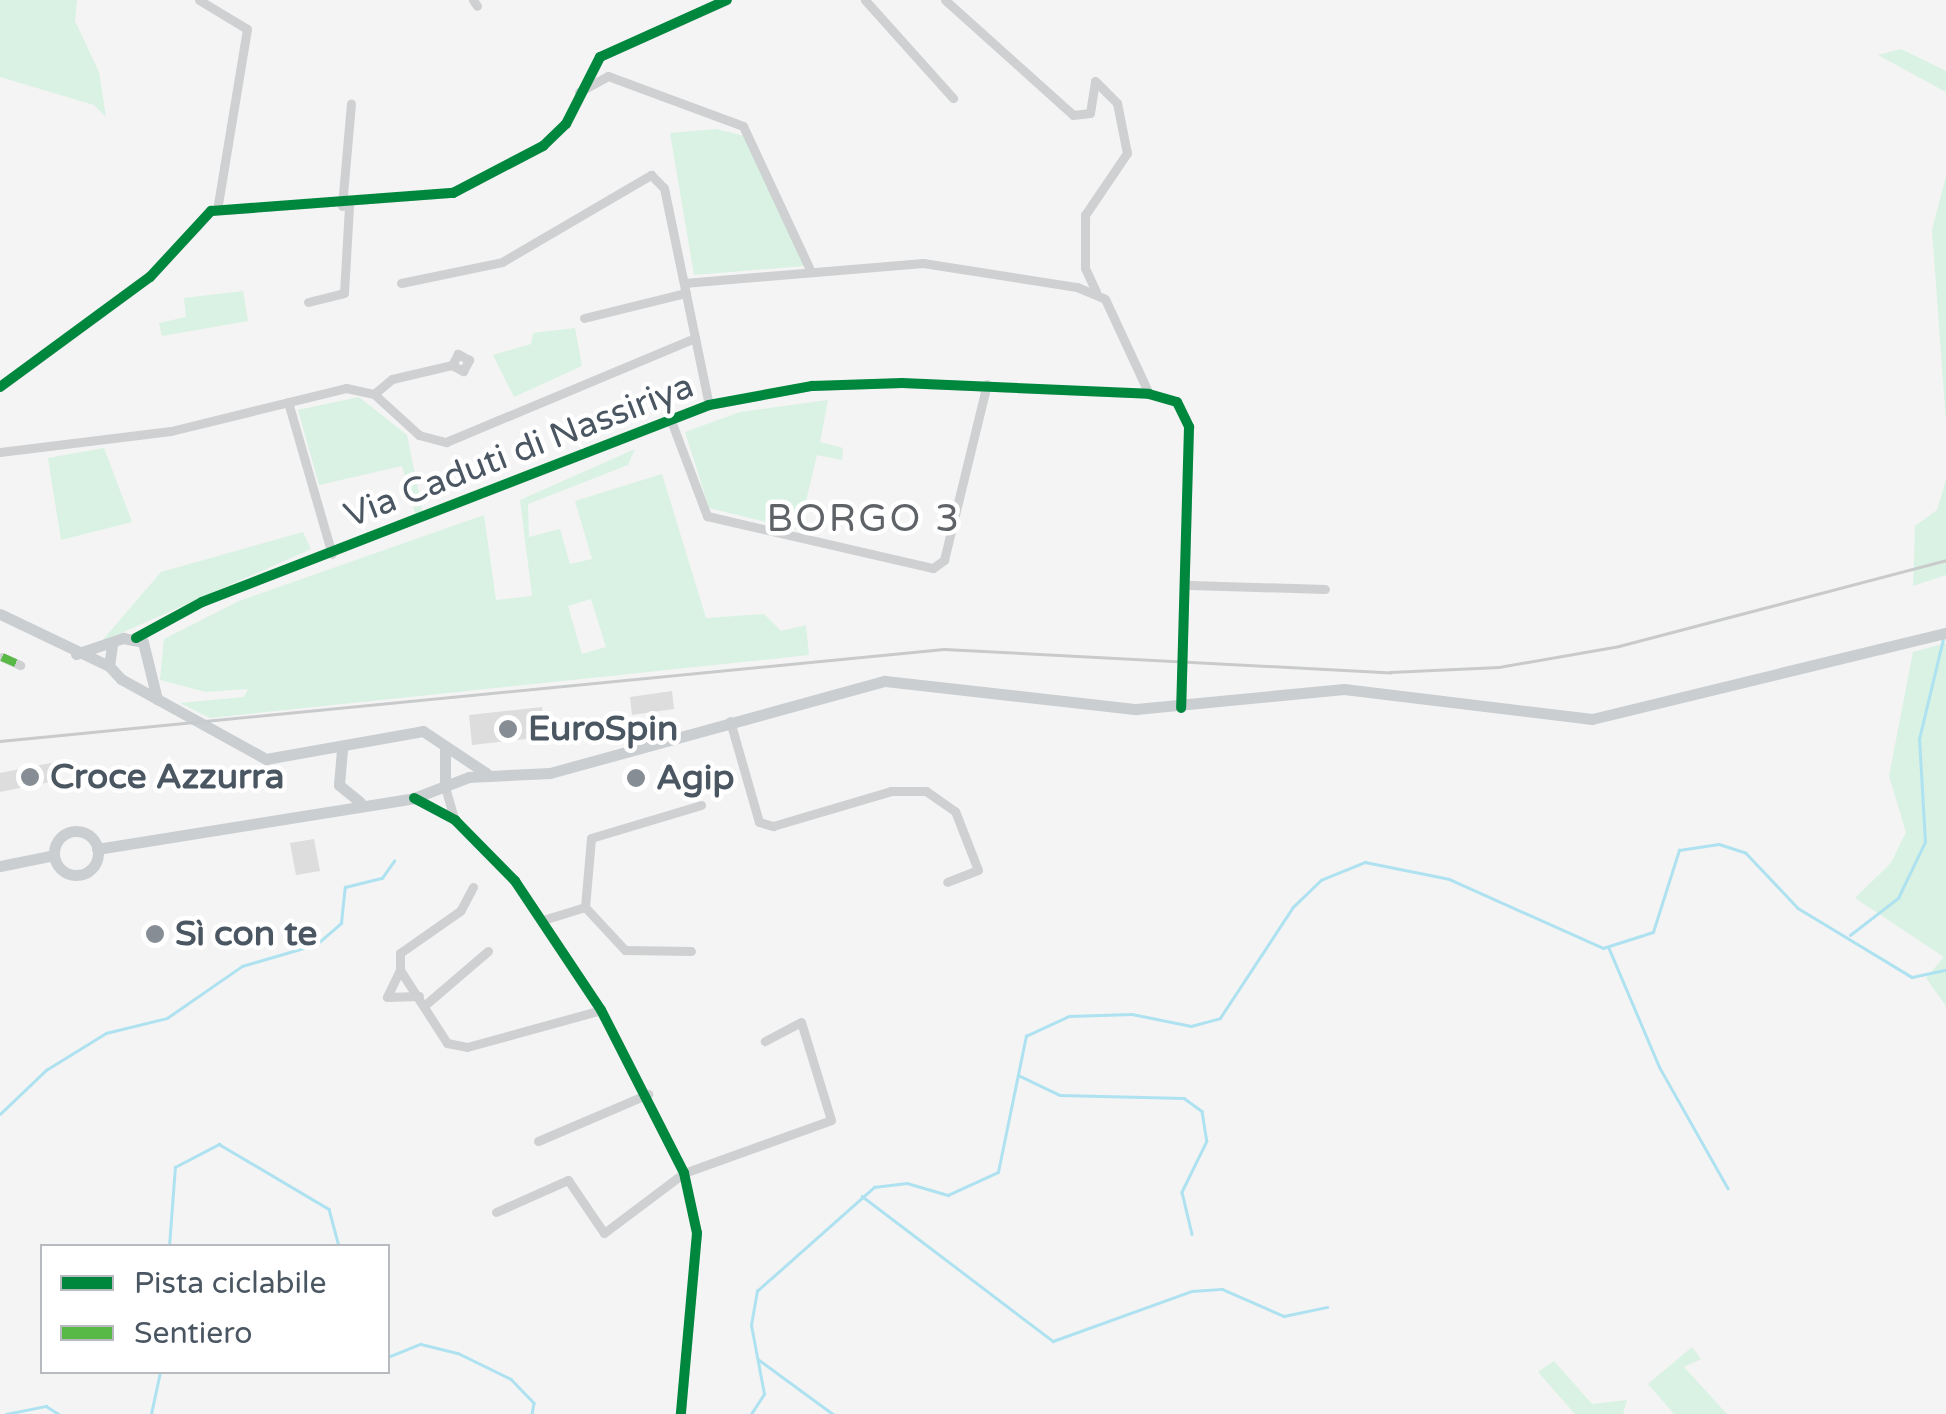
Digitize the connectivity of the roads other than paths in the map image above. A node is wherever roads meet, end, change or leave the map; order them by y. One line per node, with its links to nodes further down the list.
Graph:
1 (200, 0): 9 (street)
2 (727, 0): 5 (street)
3 (865, 0): 6 (street)
4 (945, 0): 13 (street)
5 (579, 92): 8 (street); 10 (street)
6 (953, 98)
7 (352, 104): 8 (street)
8 (345, 205): 9 (street); 14 (street)
9 (217, 210): 19 (street)
10 (810, 270): 12 (street); 13 (street)
11 (400, 283): 12 (street)
12 (686, 288): 15 (street); 16 (street)
13 (1096, 292): 21 (street)
14 (308, 302)
15 (584, 318)
16 (696, 338): 20 (street); 23 (street)
17 (452, 365): 20 (street)
18 (987, 384): 21 (street, Via Caduti di Nassiriya); 23 (street, Via Caduti di Nassiriya); 24 (street)
19 (0, 386)
20 (374, 394): 22 (street)
21 (1149, 394): 27 (street)
22 (288, 402): 25 (street); 26 (street)
23 (708, 404): 24 (street, Via Caduti di Nassiriya)
24 (670, 418): 26 (street, Via Caduti di Nassiriya)
25 (0, 452)
26 (332, 554): 30 (street, Via Caduti di Nassiriya)
27 (1190, 585): 28 (street); 42 (street)
28 (1325, 589)
29 (0, 614): 35 (main road)
30 (162, 625): 32 (street, Via Caduti di Nassiriya); 34 (street)
31 (1940, 634): 42 (main road)
32 (136, 638): 33 (main road); 34 (main road)
33 (112, 646): 35 (main road); 39 (main road)
34 (148, 647): 37 (main road)
35 (76, 654): 39 (main road)
36 (2, 657): 38 (street)
37 (151, 663): 40 (main road); 41 (main road)
38 (20, 666)
39 (109, 666): 40 (main road)
40 (125, 680): 41 (main road)
41 (157, 699): 46 (main road)
42 (1182, 708): 43 (main road)
43 (730, 721): 47 (main road); 58 (street)
44 (443, 744): 45 (main road); 47 (main road); 49 (main road)
45 (342, 750): 46 (main road); 48 (main road)
46 (302, 759): 48 (main road)
47 (490, 775): 49 (main road)
48 (338, 779): 51 (main road); 53 (main road)
49 (445, 787): 50 (main road); 54 (street)
50 (414, 798): 51 (main road); 54 (street)
51 (360, 802): 53 (main road)
52 (701, 805): 60 (street)
53 (321, 811): 55 (main road)
54 (455, 820): 61 (street)
55 (97, 849): 56 (main road); 56 (main road)
56 (54, 856): 57 (main road)
57 (0, 866)
58 (947, 882)
59 (473, 888): 64 (street)
60 (584, 907): 61 (street); 62 (street)
61 (543, 920): 66 (street)
62 (691, 950)
63 (488, 951): 65 (street)
64 (400, 970): 65 (street); 65 (street)
65 (422, 1000): 66 (street)
66 (601, 1010): 68 (street)
67 (765, 1041): 70 (street)
68 (648, 1094): 69 (street); 70 (street)
69 (538, 1141)
70 (684, 1173): 71 (street); 72 (street)
71 (496, 1212)
72 (682, 1414)

